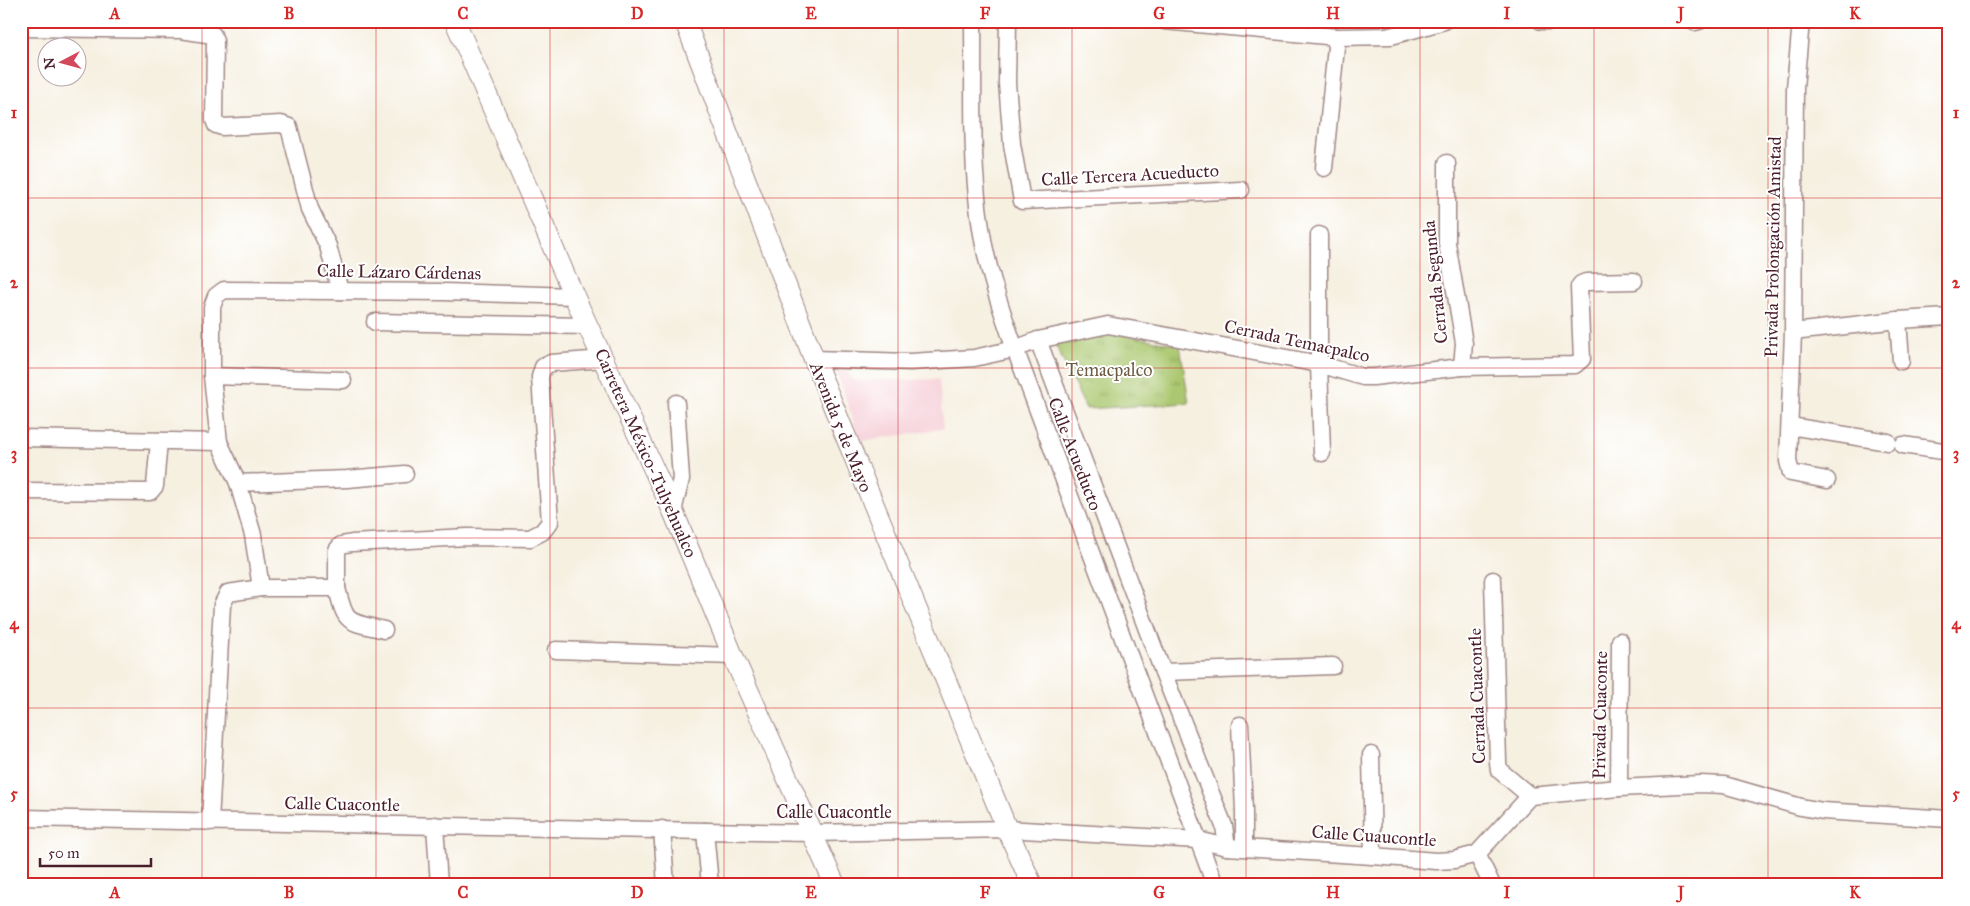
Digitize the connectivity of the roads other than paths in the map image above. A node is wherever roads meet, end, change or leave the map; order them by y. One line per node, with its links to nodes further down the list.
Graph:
1 (455, 21): 19 (main road, Carretera México-Tulyehualco)
2 (685, 21): 28 (main road, Avenida 5 de Mayo)
3 (973, 21): 26 (street, Calle Acueducto)
4 (1008, 21): 15 (street, Calle Tercera Acueducto)
5 (1164, 21): 12 (street)
6 (1444, 21): 12 (street)
7 (1542, 21): 8 (street)
8 (1550, 21)
9 (1801, 21): 24 (street, Privada Prolongación Amistad)
10 (182, 26): 11 (street); 18 (street)
11 (21, 28)
12 (1337, 37): 14 (street)
13 (1447, 163): 31 (street, Cerrada Segunda)
14 (1324, 168)
15 (1241, 190)
16 (1319, 235): 30 (street)
17 (1634, 281): 31 (street, Cerrada Temacpalco)
18 (340, 291): 19 (street, Calle Lázaro Cárdenas); 32 (street, Calle Lázaro Cárdenas)
19 (574, 296): 23 (main road, Carretera México-Tulyehualco)
20 (1949, 317): 21 (street)
21 (1898, 320): 24 (street); 29 (street)
22 (375, 322): 23 (street)
23 (588, 326): 27 (main road, Carretera México-Tulyehualco)
24 (1793, 332): 35 (street, Privada Prolongación Amistad)
25 (1038, 340): 26 (street, Cerrada Temacpalco); 30 (street, Cerrada Temacpalco); 54 (street, Calle Acueducto)
26 (1015, 349): 28 (street, Cerrada Temacpalco); 67 (street, Calle Acueducto)
27 (604, 358): 45 (main road, Carretera México-Tulyehualco); 48 (street)
28 (814, 360): 64 (main road, Avenida 5 de Mayo)
29 (1901, 360)
30 (1319, 364): 31 (street, Cerrada Temacpalco); 40 (street)
31 (1462, 367)
32 (212, 376): 33 (street); 38 (street)
33 (343, 380)
34 (676, 403): 45 (street)
35 (1790, 426): 39 (street); 42 (street, Privada Prolongación Amistad)
36 (21, 438): 37 (street)
37 (159, 441): 38 (street); 44 (street)
38 (218, 442): 43 (street)
39 (1949, 452)
40 (1322, 453)
41 (405, 474): 43 (street)
42 (1827, 480)
43 (238, 483): 47 (street)
44 (21, 491)
45 (673, 511): 52 (main road, Carretera México-Tulyehualco)
46 (1493, 580): 58 (street, Cerrada Cuacontle)
47 (261, 588): 48 (street); 61 (street)
48 (336, 588): 49 (street)
49 (384, 630)
50 (1620, 641): 57 (street, Privada Cuaconte)
51 (556, 650): 52 (street)
52 (733, 656): 66 (main road, Carretera México-Tulyehualco)
53 (1333, 666): 54 (street)
54 (1163, 672): 68 (street, Calle Acueducto)
55 (1240, 725): 68 (street)
56 (1371, 755): 70 (street)
57 (1619, 788): 58 (street); 60 (street)
58 (1530, 796): 69 (street)
59 (21, 818): 61 (street, Calle Cuacontle)
60 (1949, 819)
61 (210, 822): 62 (street, Calle Cuacontle)
62 (435, 825): 63 (street, Calle Cuacontle); 71 (street)
63 (662, 829): 65 (street, Calle Cuacontle); 72 (street)
64 (1007, 829): 66 (street, Calle Cuacontle); 67 (street, Calle Cuaucontle); 75 (main road, Avenida 5 de Mayo)
65 (705, 831): 66 (street, Calle Cuacontle); 73 (street)
66 (813, 833): 74 (main road, Carretera México-Tulyehualco)
67 (1198, 840): 68 (street, Calle Cuaucontle); 76 (street, Calle Acueducto)
68 (1236, 847): 70 (street, Calle Cuaucontle)
69 (1477, 854): 70 (street, Calle Cuaucontle); 77 (street)
70 (1373, 856)
71 (439, 885)
72 (666, 885)
73 (710, 885)
74 (835, 885)
75 (1032, 885)
76 (1215, 885)
77 (1492, 885)

